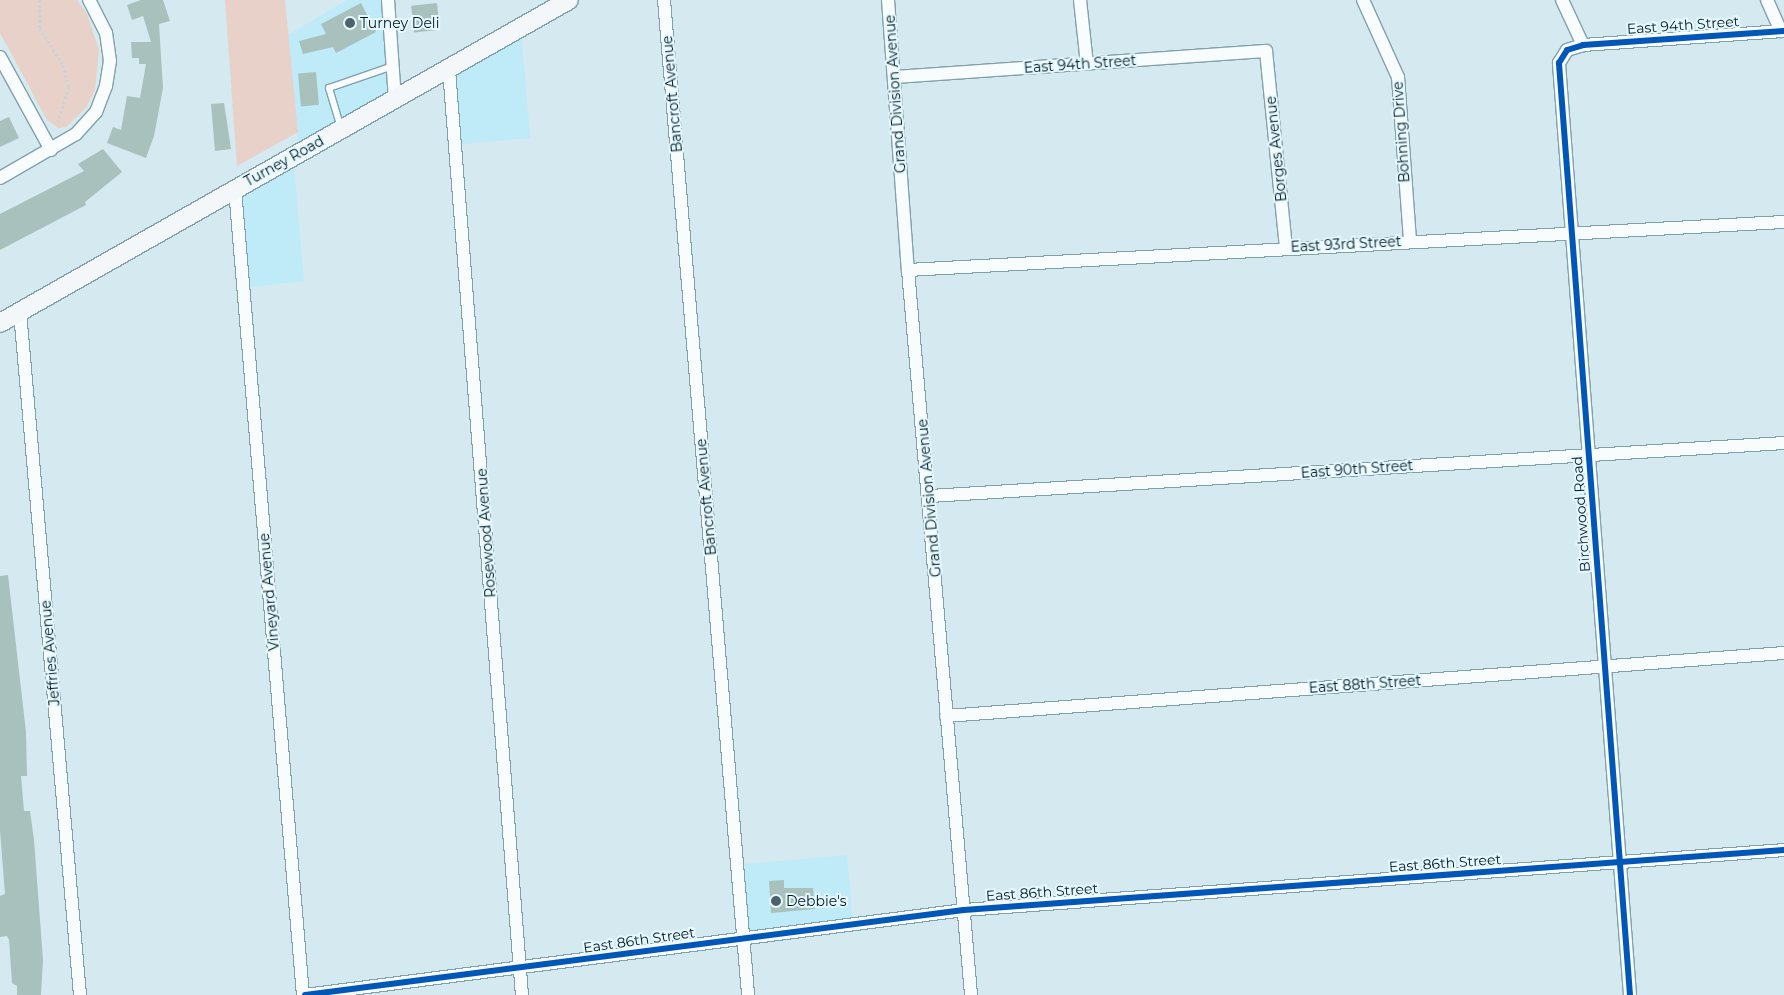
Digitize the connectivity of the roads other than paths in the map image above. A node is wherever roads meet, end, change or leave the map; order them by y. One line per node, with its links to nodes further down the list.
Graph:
1 (89, 0): 20 (street)
2 (388, 0): 15 (street)
3 (569, 0): 16 (main road, Turney Road)
4 (664, 0): 39 (street, Bancroft Avenue)
5 (888, 0): 17 (street, Grand Division Avenue)
6 (1080, 0): 14 (street)
7 (1363, 0): 25 (street, Bohning Drive)
8 (1562, 0): 11 (street)
9 (1767, 0): 10 (street)
10 (1783, 31): 11 (street, East 94th Street)
11 (1583, 45): 24 (street, Birchwood Road)
12 (1266, 51): 14 (street, East 94th Street); 26 (street, Borges Avenue)
13 (0, 56): 20 (street)
14 (1087, 64): 17 (street, East 94th Street)
15 (393, 66): 18 (street); 19 (lane)
16 (449, 70): 18 (main road, Turney Road); 40 (street, Rosewood Avenue)
17 (894, 77): 27 (street, Grand Division Avenue)
18 (395, 99): 19 (main road, Turney Road)
19 (341, 130): 22 (main road, Turney Road)
20 (51, 150): 21 (street)
21 (0, 178)
22 (235, 189): 28 (main road, Turney Road); 42 (street, Vineyard Avenue)
23 (1784, 222): 24 (street, East 93rd Street)
24 (1574, 233): 25 (street, East 93rd Street); 31 (street, Birchwood Road)
25 (1410, 242): 26 (street, East 93rd Street)
26 (1286, 247): 27 (street, East 93rd Street)
27 (908, 270): 32 (street, Grand Division Avenue)
28 (20, 312): 29 (main road, Turney Road); 41 (street, Jeffries Avenue)
29 (0, 323)
30 (1784, 443): 31 (street, East 90th Street)
31 (1589, 455): 32 (street, East 90th Street); 34 (street, Birchwood Road)
32 (930, 496): 35 (street, Grand Division Avenue)
33 (1784, 653): 34 (street, East 88th Street)
34 (1605, 666): 35 (street, East 88th Street); 37 (street, Birchwood Road)
35 (946, 716): 38 (street, Grand Division Avenue)
36 (1784, 850): 37 (street, East 86th Street)
37 (1618, 863): 38 (street, East 86th Street); 46 (street, Birchwood Road)
38 (964, 910): 39 (street, East 86th Street); 45 (street, Grand Division Avenue)
39 (743, 938): 40 (street, East 86th Street); 44 (street, Bancroft Avenue)
40 (520, 968): 42 (street, East 86th Street); 43 (street, Rosewood Avenue)
41 (80, 995)
42 (304, 995)
43 (522, 995)
44 (748, 995)
45 (971, 995)
46 (1630, 995)

